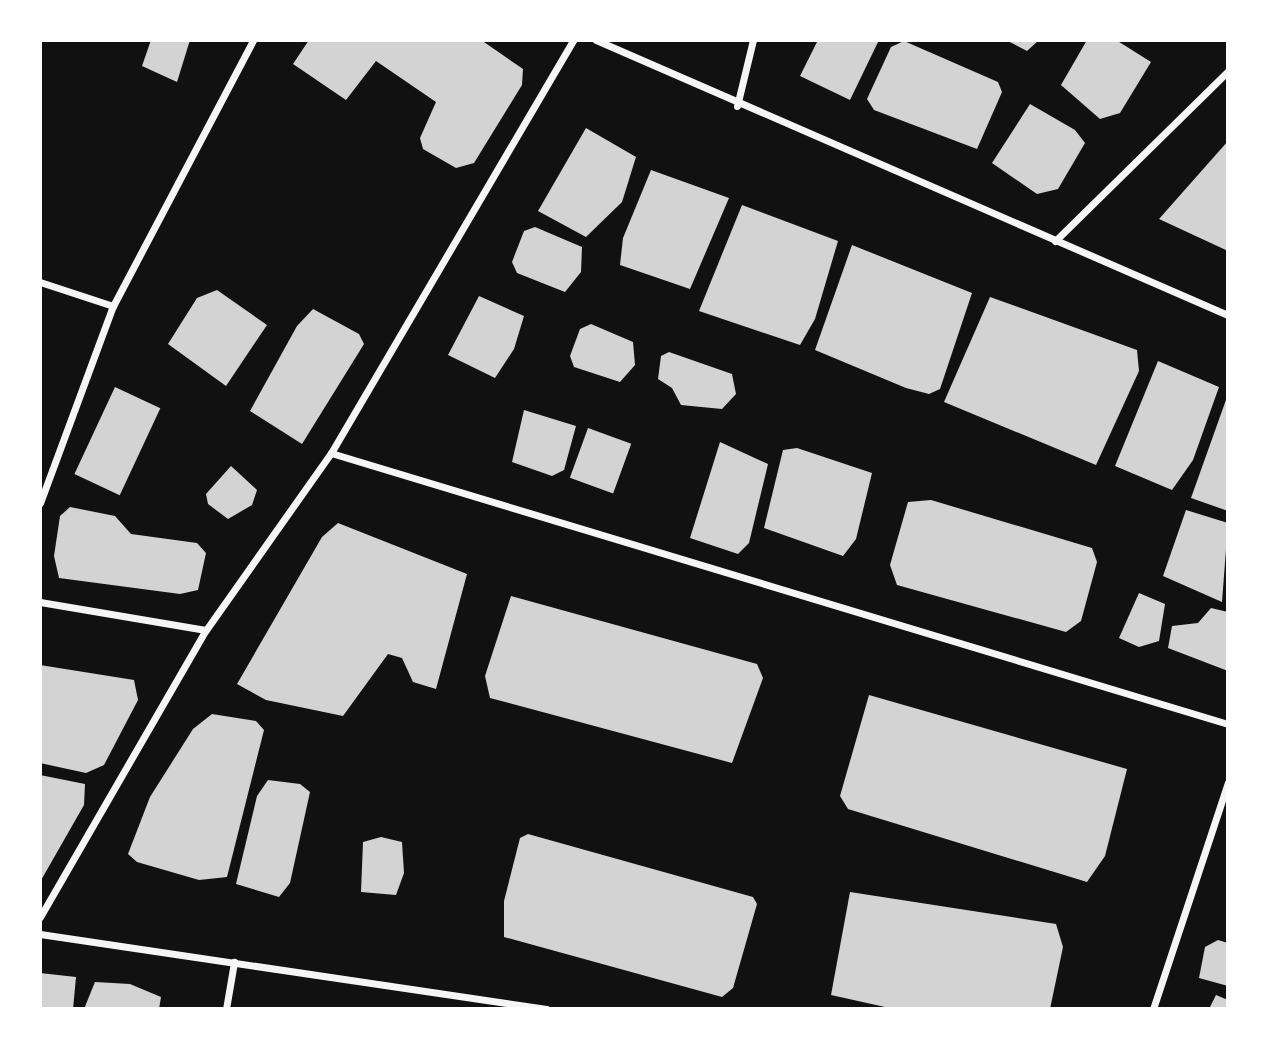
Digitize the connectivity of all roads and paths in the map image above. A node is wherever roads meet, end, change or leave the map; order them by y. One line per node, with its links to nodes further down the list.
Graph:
1 (253, 40): 9 (street)
2 (573, 40): 11 (street)
3 (596, 40): 6 (street)
4 (753, 40): 6 (street)
5 (1228, 71): 7 (street)
6 (737, 106): 7 (street)
7 (1055, 241): 10 (street)
8 (40, 282): 9 (street)
9 (113, 306): 12 (street)
10 (1228, 314)
11 (331, 453): 14 (street); 15 (street)
12 (40, 503)
13 (40, 602): 14 (street)
14 (206, 630): 17 (street)
15 (1228, 724)
16 (1228, 782): 22 (street)
17 (40, 917)
18 (40, 934): 19 (street)
19 (234, 962): 20 (street); 21 (street)
20 (226, 1009)
21 (547, 1009)
22 (1153, 1009)

